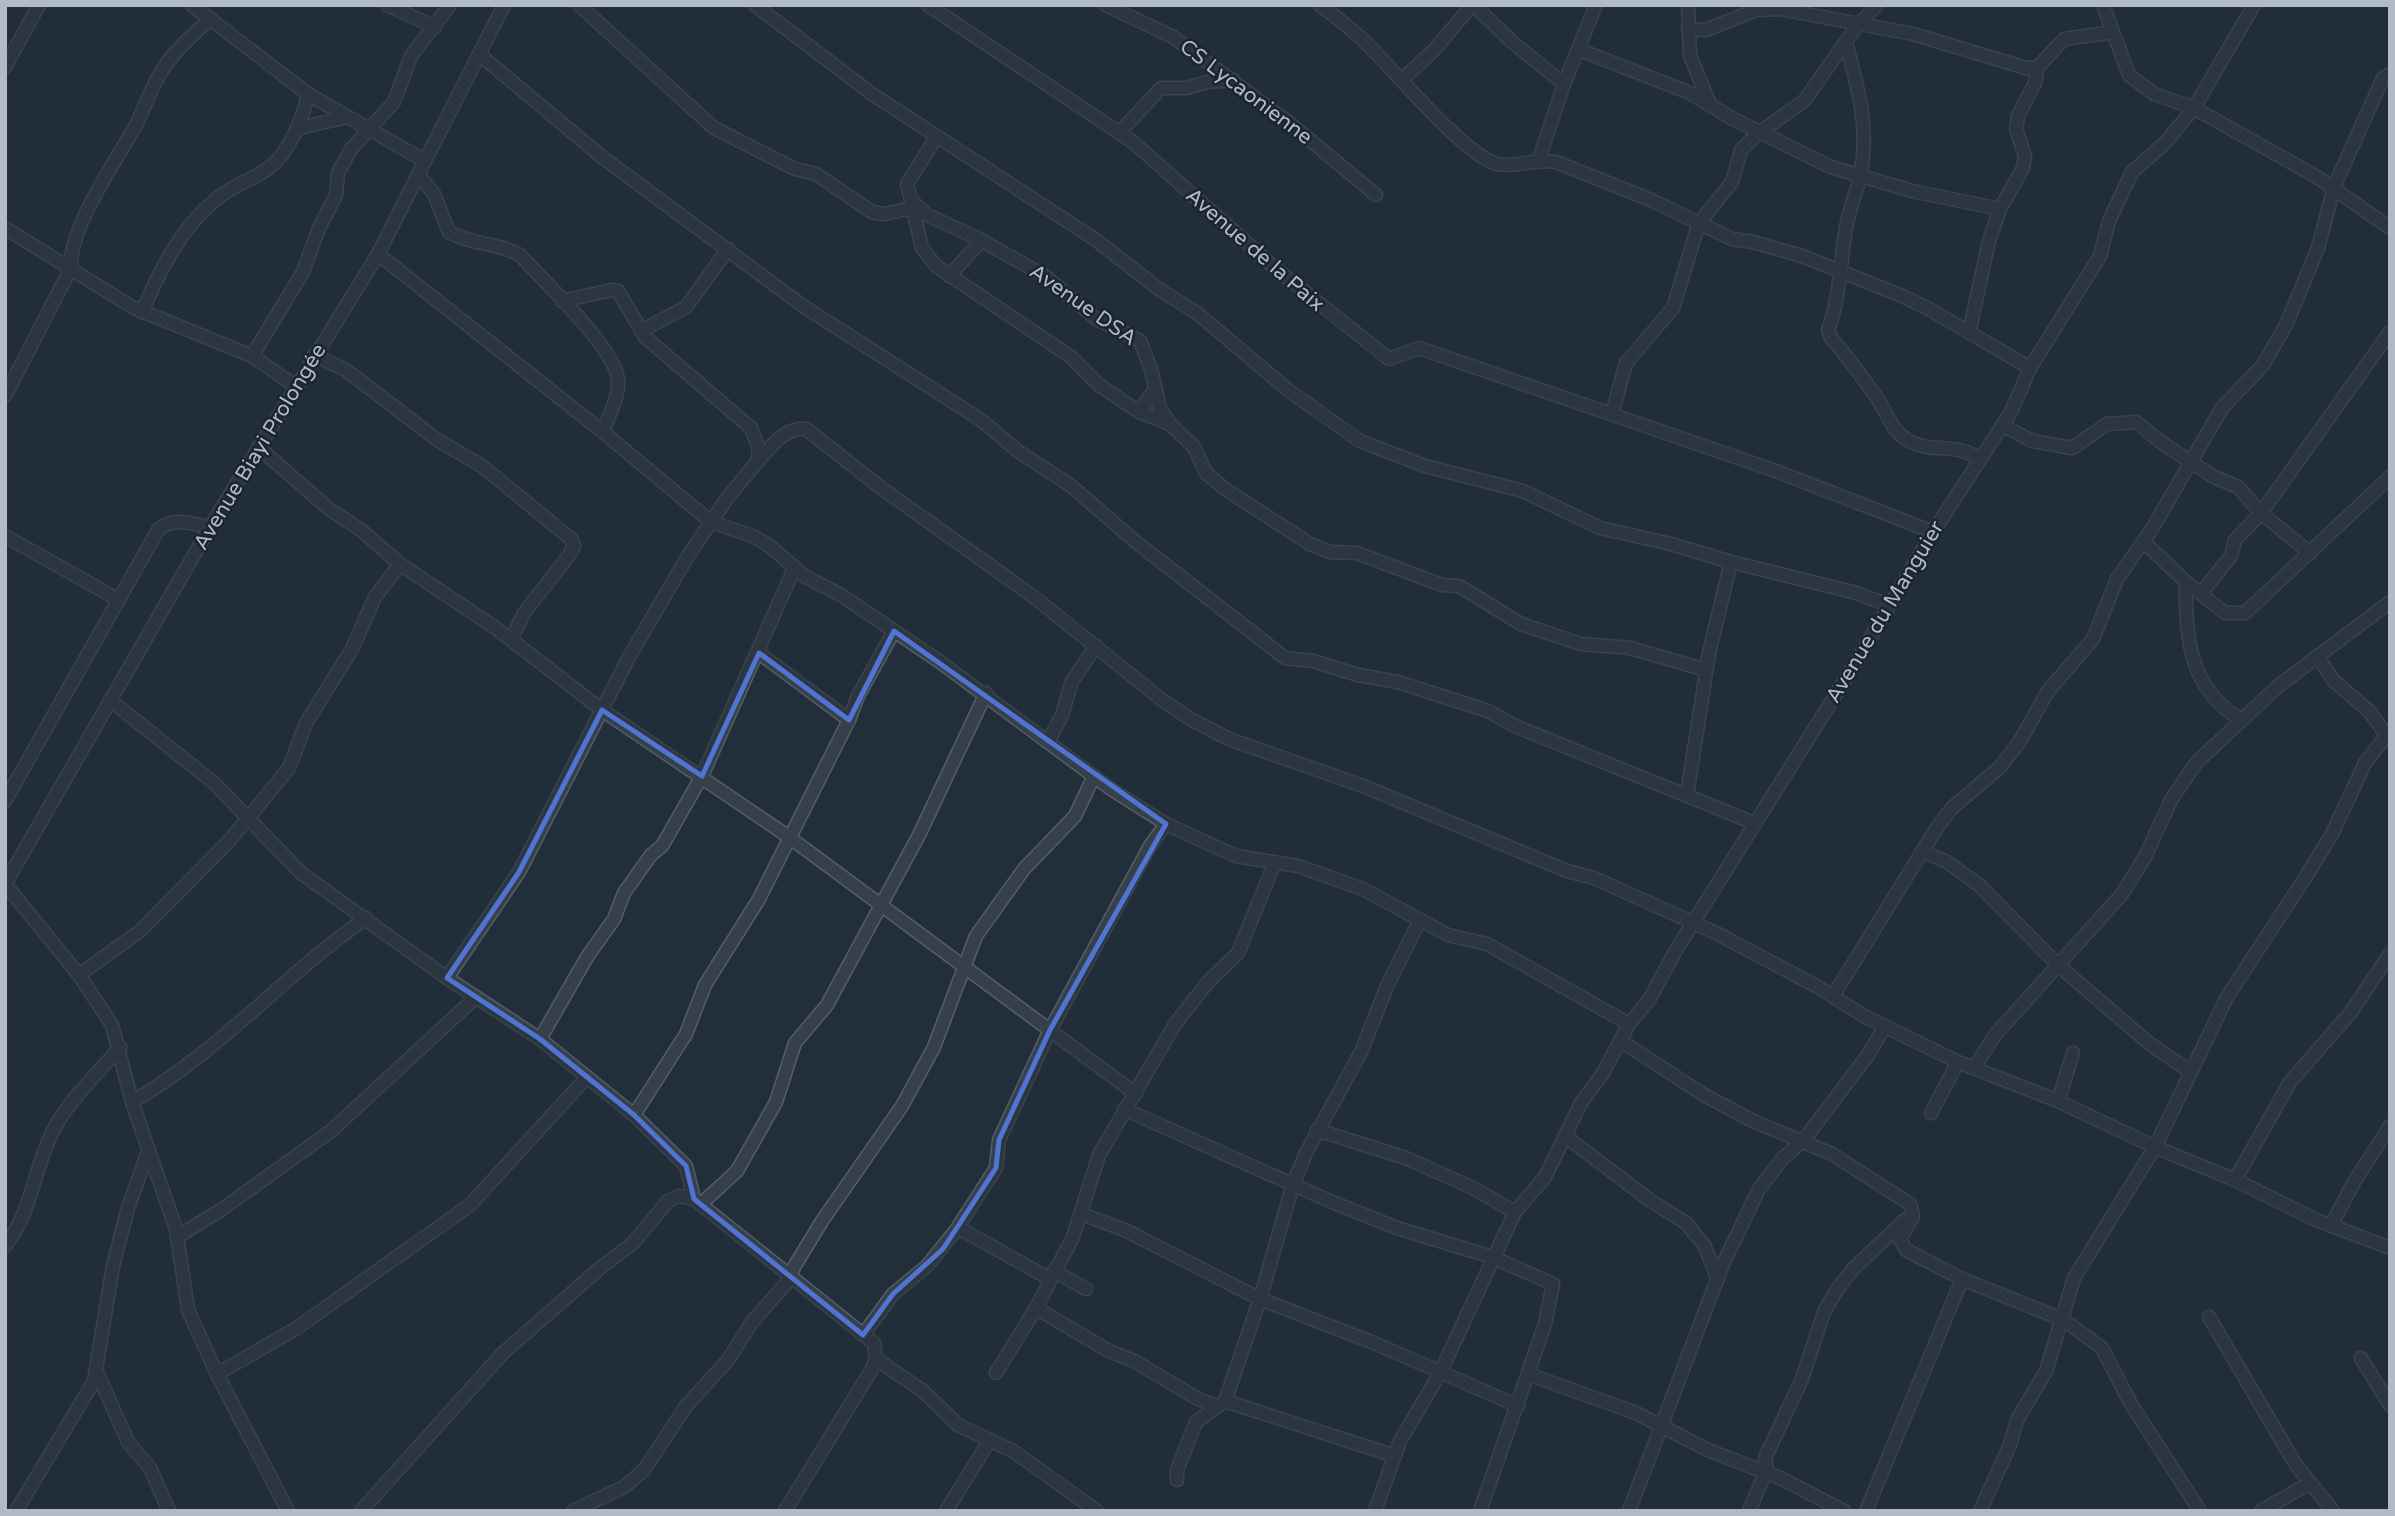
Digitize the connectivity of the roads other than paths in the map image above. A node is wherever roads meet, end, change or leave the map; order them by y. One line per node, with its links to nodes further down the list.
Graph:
1 (39, 5): 25 (street)
2 (192, 5): 17 (street)
3 (387, 5): 19 (street)
4 (450, 5): 19 (street)
5 (504, 5): 24 (street, Avenue Biayi Prolongée)
6 (579, 5): 46 (street)
7 (755, 5): 39 (street)
8 (928, 5): 38 (street, Avenue de la Paix)
9 (1106, 5): 28 (street, CS Lycaonienne)
10 (1320, 5): 29 (street)
11 (1473, 5): 29 (street); 30 (street)
12 (1596, 5): 23 (street)
13 (1688, 5): 20 (street)
14 (1877, 5): 18 (street)
15 (2103, 5): 21 (street)
16 (2254, 5): 33 (street, Avenue du Manguier)
17 (209, 19): 31 (street); 54 (street)
18 (1859, 26): 20 (street); 22 (street); 26 (street)
19 (435, 27): 35 (street)
20 (1688, 29): 32 (street)
21 (2113, 32): 26 (street); 33 (street)
22 (1846, 43): 37 (street); 43 (street)
23 (1580, 50): 30 (street); 32 (street)
24 (479, 54): 41 (street, Avenue Biayi Prolongée); 52 (street)
25 (5, 67)
26 (2036, 68): 47 (street)
27 (2388, 77): 44 (street)
28 (1233, 80): 38 (street); 45 (street, CS Lycaonienne)
29 (1402, 80): 40 (street)
30 (1564, 84): 40 (street)
31 (308, 94): 34 (street); 36 (street)
32 (1710, 104): 37 (street)
33 (2194, 108): 44 (street); 64 (street, Avenue du Manguier)
34 (347, 117): 35 (street); 36 (street)
35 (369, 126): 41 (street); 63 (street)
36 (299, 128): 58 (street)
37 (1761, 132): 43 (street); 48 (street)
38 (1119, 133): 69 (street, Avenue de la Paix)
39 (937, 136): 46 (street); 85 (street)
40 (1539, 159): 48 (street)
41 (425, 161): 42 (street, Avenue Biayi Prolongée)
42 (418, 174): 53 (street, Avenue Biayi Prolongée); 57 (street)
43 (1860, 174): 47 (street); 55 (street)
44 (2334, 187): 50 (street); 75 (street)
45 (1376, 195)
46 (911, 204): 51 (street, Avenue DSA); 56 (street)
47 (2000, 209): 61 (street)
48 (1699, 223): 55 (street); 69 (street)
49 (5, 228): 54 (street)
50 (2390, 228)
51 (982, 240): 56 (street); 66 (street, Avenue DSA)
52 (728, 249): 59 (street); 108 (street)
53 (378, 254): 62 (street, Avenue Biayi Prolongée); 72 (street)
54 (71, 268): 58 (street); 67 (street)
55 (1842, 274): 61 (street); 74 (street)
56 (949, 275): 68 (street)
57 (562, 301): 59 (street); 72 (street)
58 (142, 312): 63 (street)
59 (641, 331): 76 (street)
60 (2390, 332): 78 (street)
61 (1969, 333): 64 (street)
62 (314, 355): 65 (street, Avenue Biayi Prolongée); 94 (street)
63 (252, 356): 65 (street)
64 (2030, 368): 71 (street, Avenue du Manguier)
65 (295, 386): 73 (street, Avenue Biayi Prolongée)
66 (1155, 389): 68 (street); 70 (street, Avenue DSA)
67 (5, 397)
68 (1139, 412): 70 (street)
69 (1612, 414): 81 (street, Avenue de la Paix)
70 (1170, 424): 98 (street, Avenue DSA)
71 (2002, 425): 74 (street, Avenue du Manguier); 75 (street)
72 (603, 432): 79 (street)
73 (258, 447): 80 (street, Avenue Biayi Prolongée); 86 (street)
74 (1980, 459): 81 (street, Avenue du Manguier)
75 (2192, 460): 78 (street); 83 (street)
76 (757, 461): 79 (street); 95 (street)
77 (2390, 477): 84 (street)
78 (2261, 513): 84 (street); 89 (street)
79 (711, 522): 87 (street); 101 (street)
80 (211, 527): 90 (street); 100 (street, Avenue Biayi Prolongée)
81 (1933, 532): 92 (street, Avenue du Manguier)
82 (5, 536): 90 (street)
83 (2144, 542): 88 (street); 114 (street)
84 (2310, 554): 89 (street)
85 (1731, 562): 92 (street); 98 (street)
86 (400, 564): 94 (street); 110 (street)
87 (794, 569): 93 (street); 96 (street)
88 (2186, 582): 89 (street); 103 (street)
89 (2202, 592)
90 (119, 600): 109 (street)
91 (2390, 602): 97 (street)
92 (1889, 605): 111 (street, Avenue du Manguier)
93 (894, 631): 99 (street); 102 (street)
94 (511, 640): 101 (street)
95 (1096, 646): 105 (street); 120 (street)
96 (759, 653): 102 (street); 106 (street)
97 (2317, 656): 103 (street); 104 (street)
98 (1706, 670): 108 (street)
99 (986, 693): 105 (street); 117 (street)
100 (110, 700): 110 (street); 116 (street, Avenue Biayi Prolongée)
101 (602, 710): 106 (street); 125 (street)
102 (849, 720): 113 (street)
103 (2242, 720): 123 (street)
104 (2386, 731): 137 (street)
105 (1048, 742): 107 (street)
106 (702, 776): 113 (street); 131 (street)
107 (1094, 776): 112 (street); 122 (street)
108 (1687, 795): 111 (street)
109 (5, 801)
110 (247, 817): 118 (street); 124 (street)
111 (1754, 823): 120 (street, Avenue du Manguier)
112 (1166, 824): 115 (street); 130 (street)
113 (789, 837): 117 (street); 144 (street)
114 (1922, 850): 123 (street); 126 (street)
115 (1275, 862): 119 (street); 139 (street)
116 (5, 884): 124 (street)
117 (881, 906): 122 (street); 153 (street)
118 (366, 918): 125 (street); 141 (street)
119 (1420, 920): 128 (street); 146 (street)
120 (1694, 925): 126 (street); 128 (street, Avenue du Manguier)
121 (2390, 954): 151 (street)
122 (963, 964): 130 (street); 164 (street)
123 (2059, 965): 136 (street); 137 (street)
124 (79, 975): 133 (street)
125 (447, 978): 127 (street)
126 (1833, 996): 129 (street)
127 (476, 998): 131 (street); 159 (street)
128 (1629, 1024): 132 (street, Avenue du Manguier)
129 (1885, 1026): 135 (street); 148 (street)
130 (1050, 1030): 139 (street); 158 (street)
131 (540, 1039): 138 (street)
132 (1621, 1041): 147 (street, Avenue du Manguier); 148 (street)
133 (120, 1046): 141 (street); 160 (street)
134 (2073, 1053): 140 (street)
135 (1958, 1062): 136 (street); 143 (street)
136 (1974, 1068): 140 (street)
137 (2191, 1072): 149 (street)
138 (587, 1077): 144 (street); 178 (street)
139 (1136, 1094): 142 (street)
140 (2058, 1101): 149 (street)
141 (132, 1102): 150 (street)
142 (1124, 1109): 152 (street); 156 (street)
143 (1931, 1113)
144 (634, 1115): 153 (street)
145 (2390, 1126): 157 (street)
146 (1317, 1130): 152 (street); 154 (street)
147 (1565, 1136): 154 (street, Avenue du Manguier); 165 (street)
148 (1803, 1141): 155 (street); 165 (street)
149 (2155, 1147): 151 (street); 171 (street)
150 (149, 1149): 159 (street); 175 (street)
151 (2235, 1180): 157 (street)
152 (1293, 1184): 162 (street); 168 (street)
153 (697, 1202): 164 (street); 192 (street)
154 (1515, 1212): 162 (street, Avenue du Manguier)
155 (1913, 1212): 166 (street); 186 (street)
156 (1082, 1214): 163 (street); 168 (street)
157 (2331, 1226): 161 (street)
158 (956, 1230): 163 (street); 172 (street)
159 (177, 1237): 178 (street)
160 (5, 1246)
161 (2390, 1248)
162 (1492, 1257): 177 (street, Avenue du Manguier); 179 (street)
163 (1052, 1275): 167 (street); 169 (street)
164 (790, 1279): 172 (street); 193 (street)
165 (1718, 1279): 183 (street)
166 (1962, 1279): 171 (street); 202 (street)
167 (1086, 1289)
168 (1260, 1299): 177 (street); 180 (street)
169 (1037, 1308): 176 (street); 180 (street)
170 (2209, 1317): 188 (street)
171 (2064, 1320): 203 (street); 204 (street)
172 (863, 1335): 174 (street)
173 (2361, 1358): 181 (street)
174 (876, 1359): 184 (street); 194 (street)
175 (97, 1372): 189 (street); 190 (street)
176 (996, 1373)
177 (1440, 1373): 182 (street); 185 (street, Avenue du Manguier)
178 (217, 1374): 191 (street)
179 (1528, 1374): 182 (street); 183 (street)
180 (1221, 1403): 185 (street); 187 (street)
181 (2390, 1405)
182 (1518, 1406): 198 (street)
183 (1661, 1427): 186 (street); 199 (street)
184 (990, 1440): 195 (street); 196 (street)
185 (1395, 1456): 197 (street, Avenue du Manguier)
186 (1766, 1472): 200 (street); 201 (street)
187 (1177, 1480)
188 (2310, 1483): 205 (street); 206 (street)
189 (16, 1511)
190 (170, 1511)
191 (288, 1511)
192 (361, 1511)
193 (573, 1511)
194 (785, 1511)
195 (946, 1511)
196 (1097, 1511)
197 (1376, 1511)
198 (1480, 1511)
199 (1629, 1511)
200 (1749, 1511)
201 (1844, 1511)
202 (1866, 1511)
203 (1980, 1511)
204 (2200, 1511)
205 (2261, 1511)
206 (2333, 1511)

